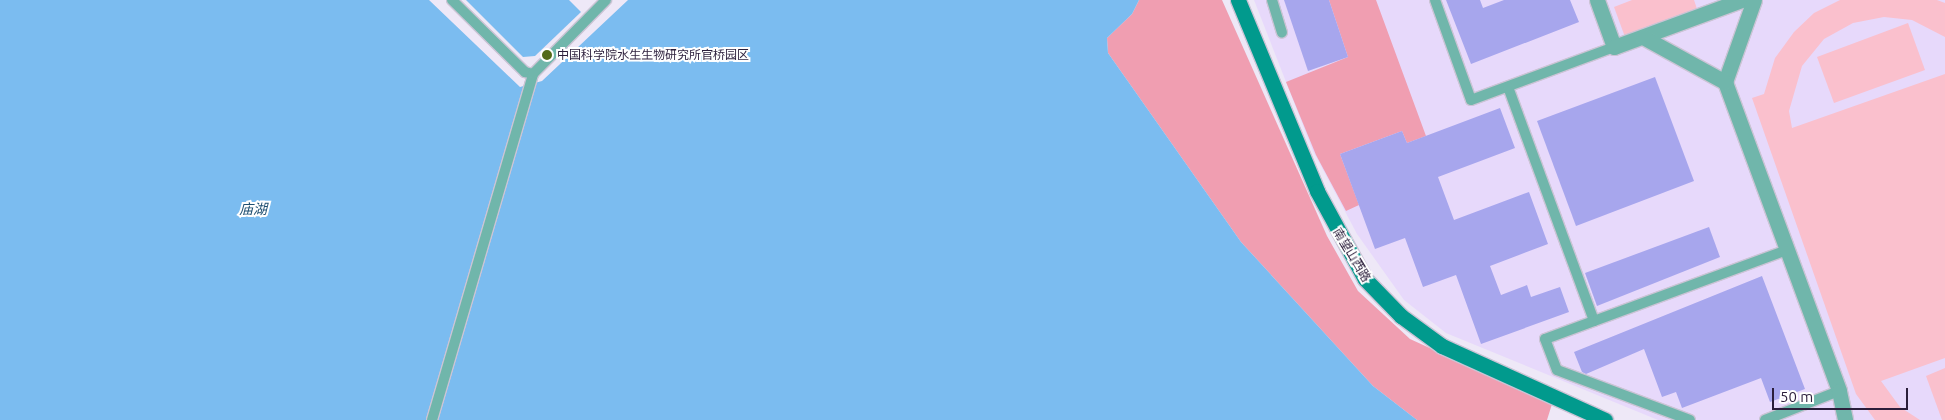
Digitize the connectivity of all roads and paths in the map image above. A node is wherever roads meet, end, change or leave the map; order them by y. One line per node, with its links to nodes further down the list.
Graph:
1 (452, 0): 12 (lane)
2 (606, 0): 12 (lane)
3 (1238, 0): 20 (street, 南望山西路)
4 (1272, 0): 9 (lane)
5 (1435, 0): 14 (lane)
6 (1596, 0): 11 (street)
7 (1742, 0): 10 (street)
8 (1754, 0): 13 (street)
9 (1282, 32)
10 (1643, 37): 11 (street); 13 (street)
11 (1614, 47): 14 (lane)
12 (533, 74): 19 (lane)
13 (1725, 82): 15 (street)
14 (1508, 86): 16 (lane)
15 (1787, 250): 16 (lane); 17 (street)
16 (1594, 321): 21 (lane)
17 (1839, 391): 18 (street); 22 (lane)
18 (1845, 416)
19 (432, 420)
20 (1605, 420)
21 (1690, 420)
22 (1765, 420)

